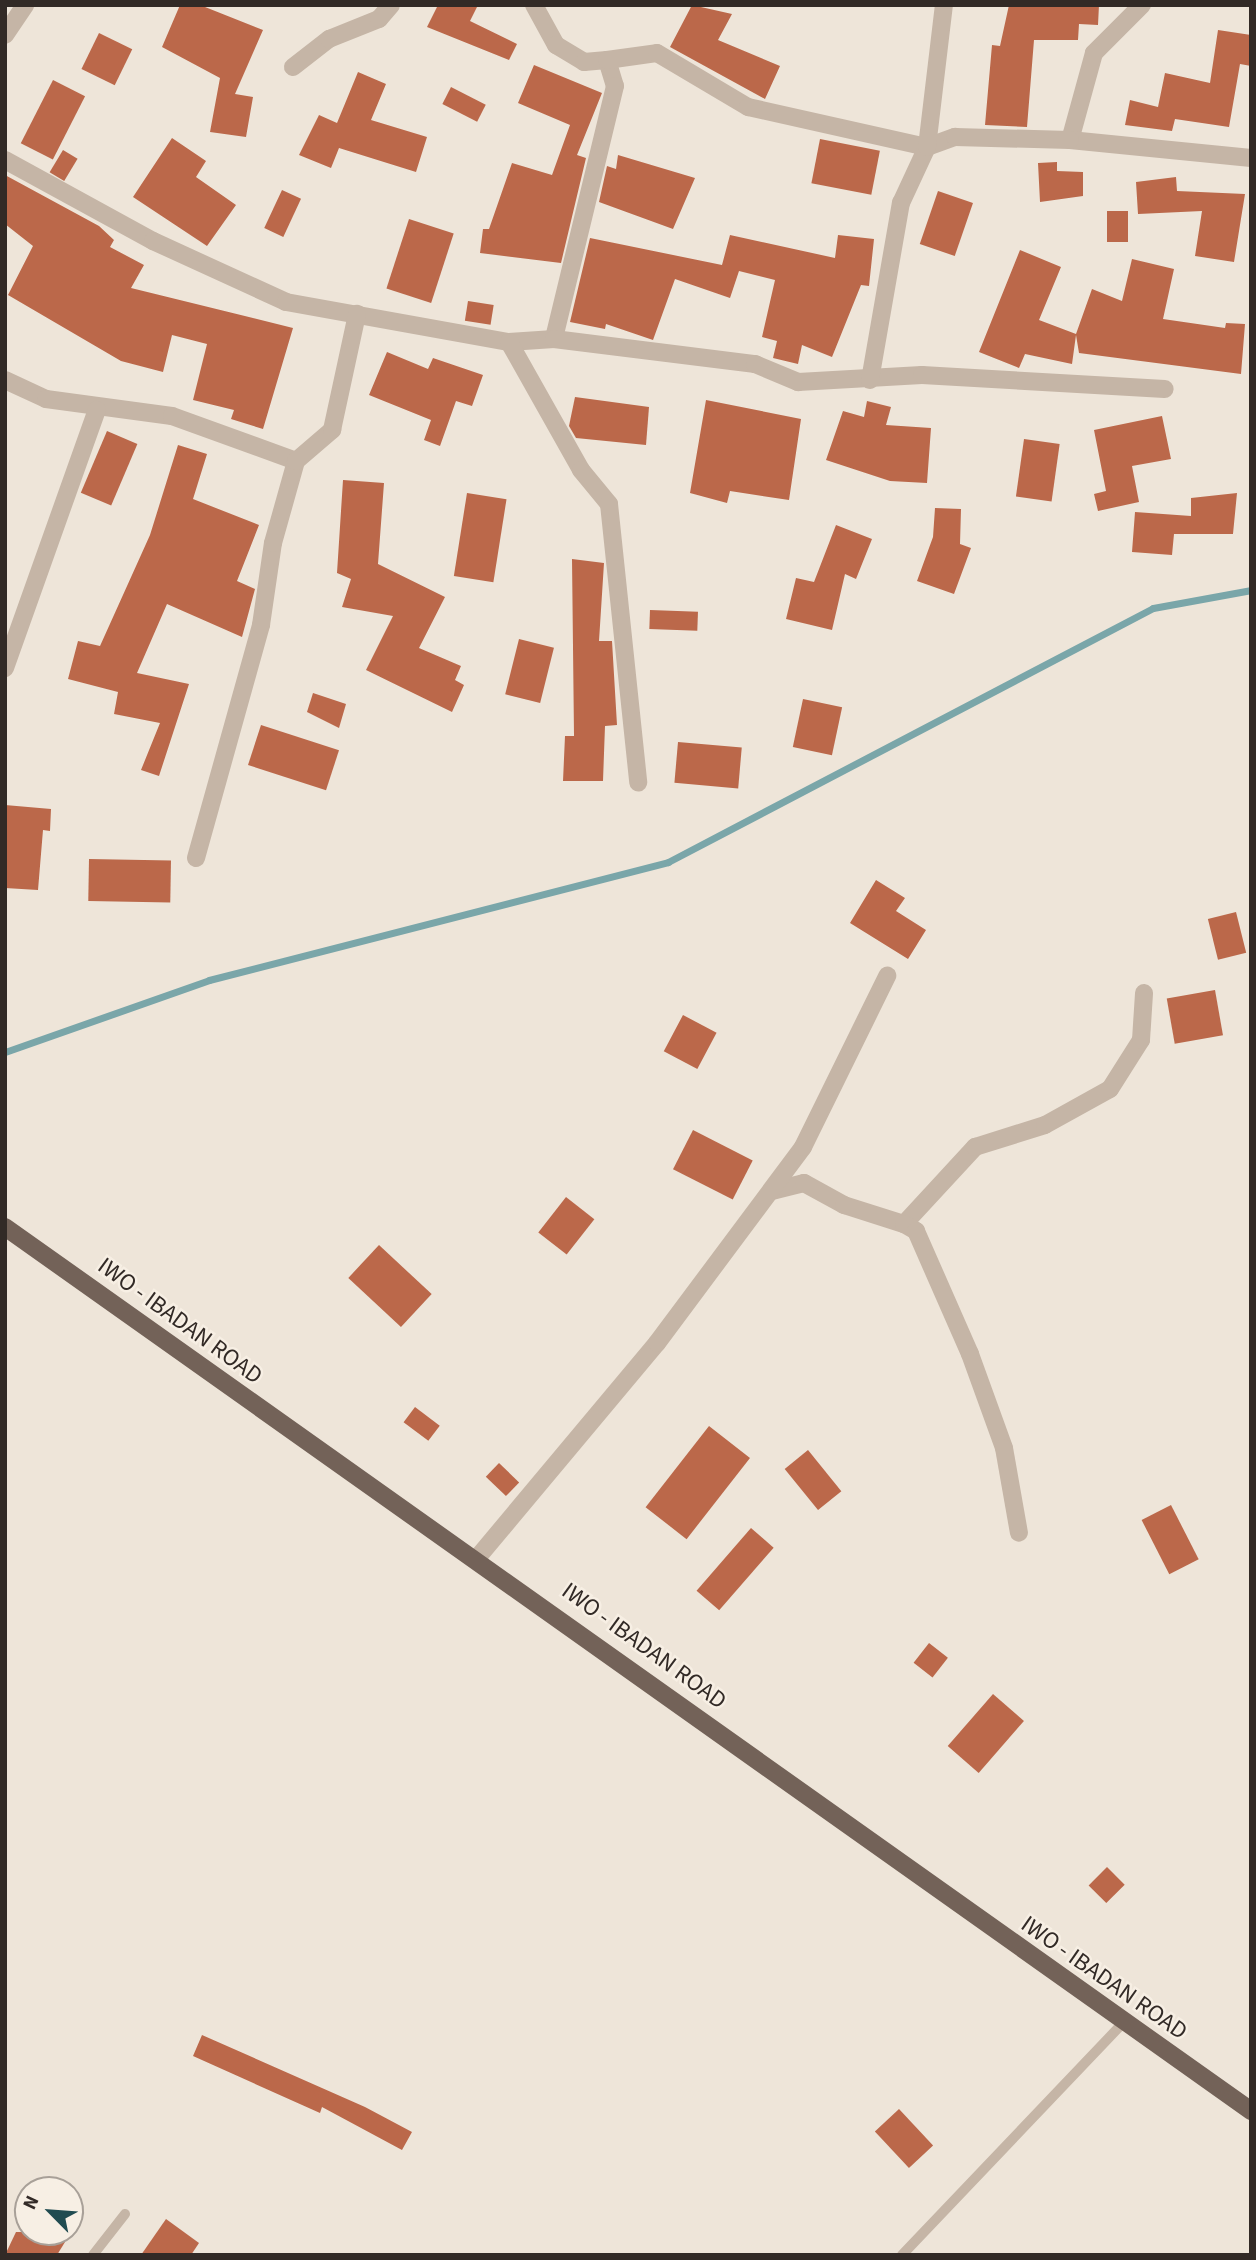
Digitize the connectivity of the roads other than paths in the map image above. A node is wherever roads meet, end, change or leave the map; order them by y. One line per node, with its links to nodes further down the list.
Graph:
1 (25, 5): 6 (street)
2 (391, 5): 8 (street)
3 (534, 5): 7 (street)
4 (944, 5): 10 (street)
5 (1142, 5): 9 (street)
6 (5, 35)
7 (607, 60): 10 (street); 14 (street)
8 (293, 67)
9 (1070, 140): 10 (street); 11 (street)
10 (927, 147): 17 (street)
11 (1251, 159)
12 (5, 160): 13 (street)
13 (357, 314): 15 (street); 20 (street)
14 (554, 339): 15 (street); 17 (street)
15 (509, 342): 22 (street)
16 (5, 380): 19 (street)
17 (870, 380): 18 (street)
18 (1165, 389)
19 (97, 410): 20 (street); 21 (street)
20 (296, 461): 23 (street)
21 (5, 668)
22 (638, 782)
23 (197, 859)
24 (887, 976): 26 (street)
25 (1143, 992): 27 (street)
26 (772, 1191): 27 (street); 30 (street)
27 (904, 1224): 29 (street)
28 (5, 1227): 30 (main road, IWO - IBADAN ROAD)
29 (1019, 1532)
30 (478, 1557): 31 (main road, IWO - IBADAN ROAD)
31 (1124, 2022): 32 (main road, IWO - IBADAN ROAD); 35 (lane)
32 (1251, 2111)
33 (125, 2214): 34 (lane)
34 (93, 2255)
35 (902, 2255)

